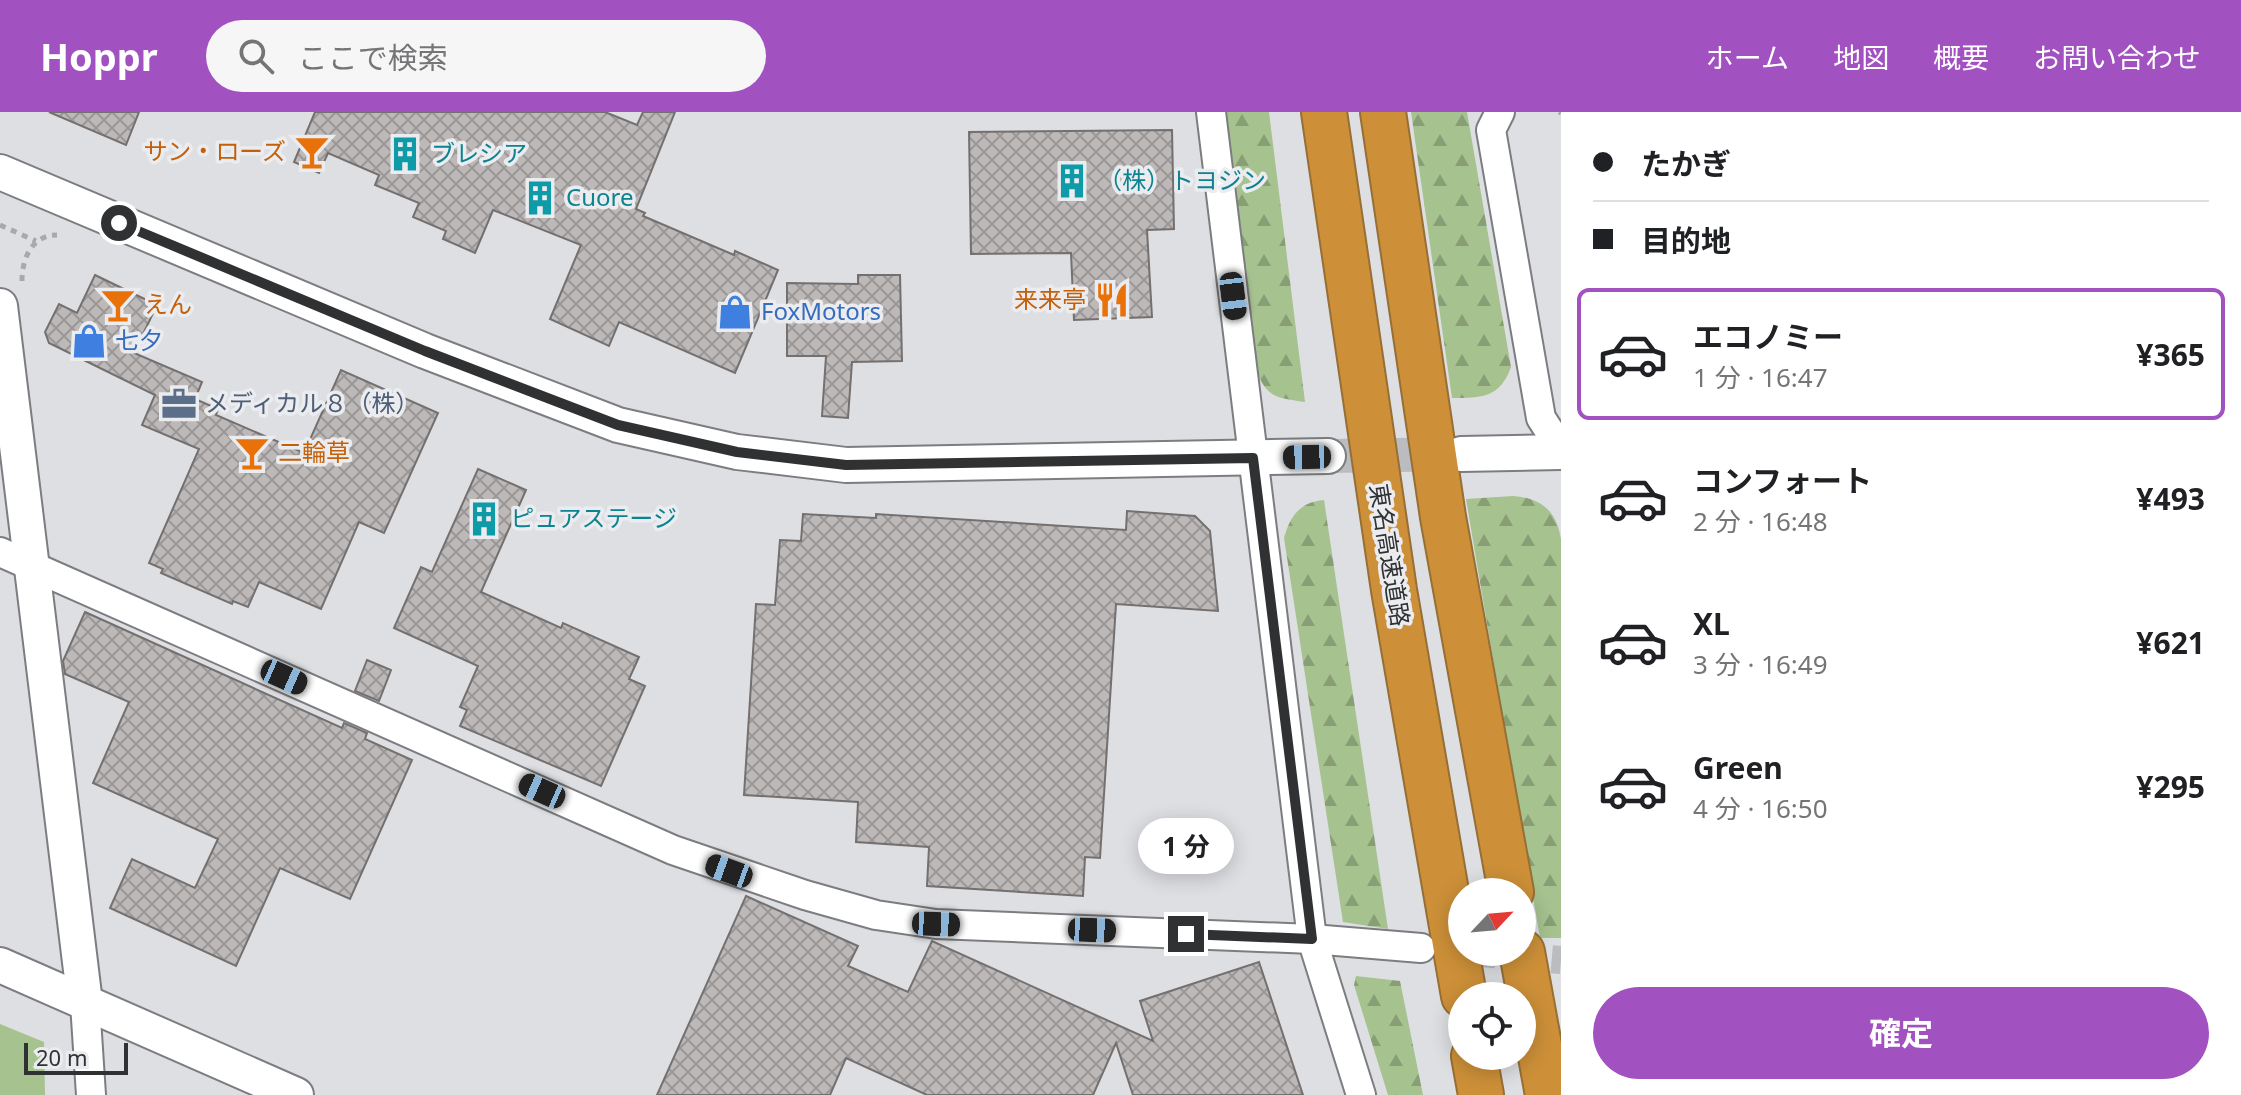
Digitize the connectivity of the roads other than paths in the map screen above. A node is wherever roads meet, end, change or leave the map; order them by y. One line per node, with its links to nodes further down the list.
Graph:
1 (1211, 112): 10 (street)
2 (1324, 112): 18 (highway, 東名高速道路)
3 (1383, 112): 13 (highway)
4 (1500, 112): 7 (street)
5 (0, 172): 10 (street)
6 (0, 306): 12 (street)
7 (1561, 450): 8 (street)
8 (1461, 454)
9 (1328, 456): 10 (street)
10 (1253, 458): 14 (street)
11 (0, 552): 12 (street)
12 (32, 566): 14 (street); 19 (street)
13 (1508, 878)
14 (1312, 939): 15 (street); 23 (street)
15 (1421, 948)
16 (0, 965): 19 (street)
17 (1525, 966): 25 (highway)
18 (1462, 982)
19 (85, 1003): 21 (street); 22 (street)
20 (1477, 1070): 24 (highway)
21 (91, 1095)
22 (296, 1095)
23 (1361, 1095)
24 (1481, 1095)
25 (1548, 1095)

